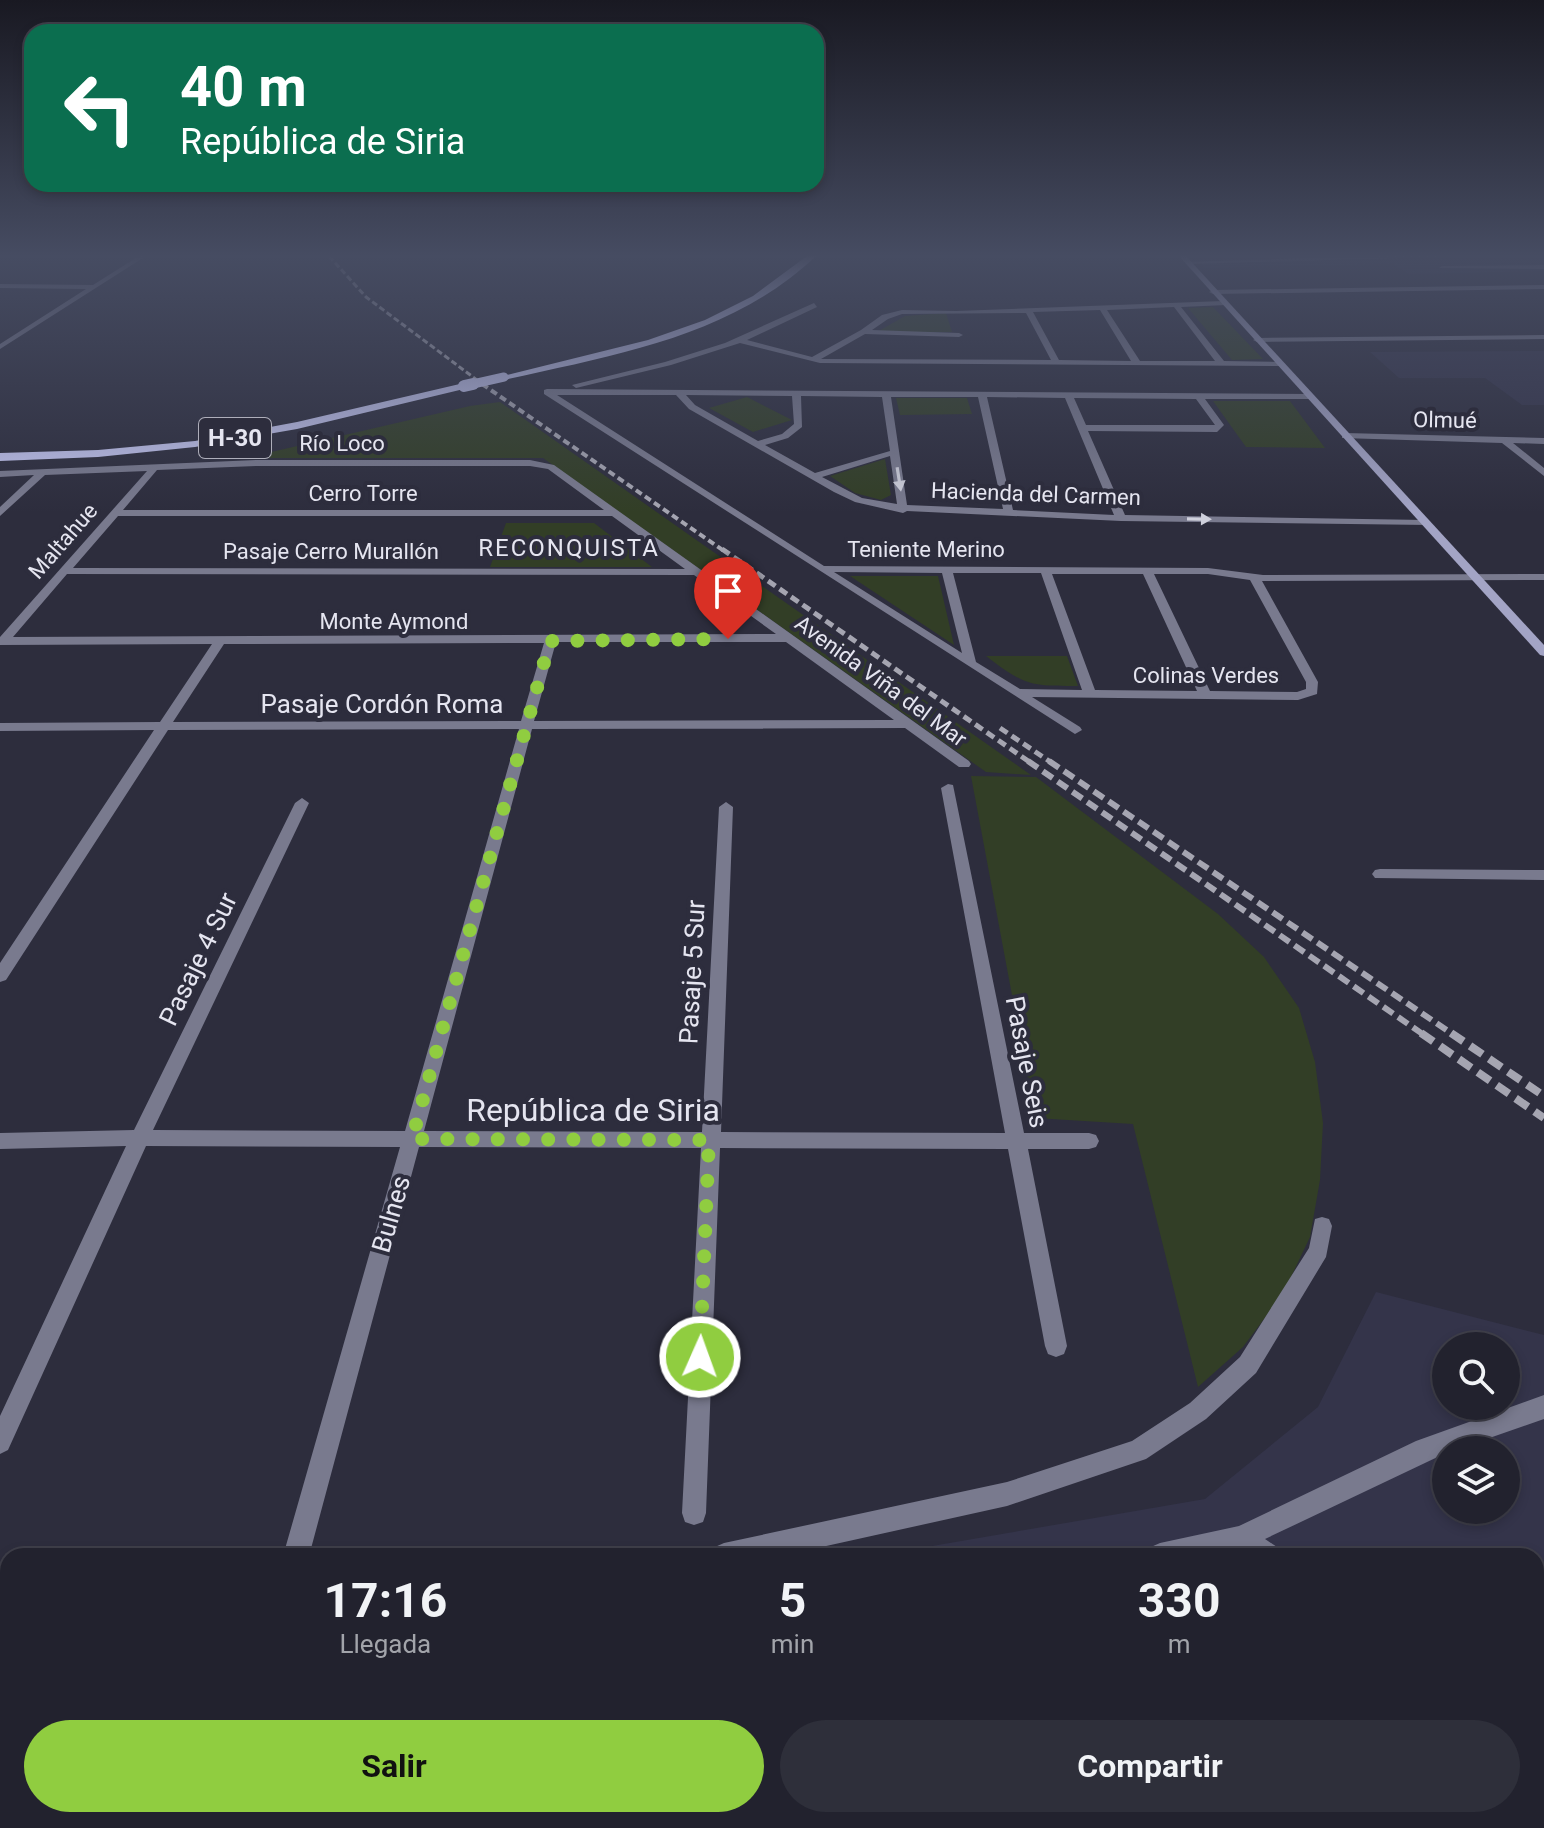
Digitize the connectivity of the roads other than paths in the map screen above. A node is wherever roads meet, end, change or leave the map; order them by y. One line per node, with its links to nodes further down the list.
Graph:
1 (650, 341): 30 (main road, H-30, bridge)
2 (740, 341): 16 (street)
3 (742, 341): 10 (street)
4 (847, 341): 10 (street)
5 (961, 341): 11 (street)
6 (1045, 341): 12 (street)
7 (1123, 341): 13 (street)
8 (1204, 341): 14 (street)
9 (1258, 341): 15 (main road)
10 (812, 360): 11 (street)
11 (968, 362): 12 (street)
12 (1056, 362): 13 (street)
13 (1137, 363): 14 (street)
14 (1221, 363): 15 (street)
15 (1279, 364): 23 (main road)
16 (547, 392): 17 (street); 44 (street, Teniente Merino)
17 (678, 392): 18 (street); 28 (street, Hacienda del Carmen)
18 (796, 393): 19 (street); 28 (street)
19 (886, 394): 20 (street); 29 (street)
20 (982, 394): 21 (street); 41 (street)
21 (1068, 395): 22 (street); 24 (street)
22 (1198, 396): 23 (street); 24 (street)
23 (1310, 397): 25 (main road)
24 (1082, 428): 42 (street)
25 (1345, 436): 26 (street, Olmué); 43 (main road)
26 (1503, 439): 27 (street, Olmué); 33 (street)
27 (1544, 441)
28 (757, 444): 36 (street, Hacienda del Carmen)
29 (895, 452): 36 (street); 37 (street, one-way to 37)
30 (0, 457)
31 (541, 464): 32 (street, Río Loco); 40 (street, Avenida Viña del Mar)
32 (154, 468): 35 (street, Río Loco); 39 (street, Maltahue)
33 (1544, 473)
34 (0, 474): 35 (street, Río Loco)
35 (41, 474): 38 (street)
36 (814, 476): 37 (street, Hacienda del Carmen)
37 (903, 510): 41 (street, Hacienda del Carmen)
38 (0, 513)
39 (114, 513): 40 (street, Cerro Torre); 47 (street, Maltahue)
40 (612, 513): 49 (street, Avenida Viña del Mar)
41 (1009, 513): 42 (street, Hacienda del Carmen)
42 (1121, 518): 43 (street, Hacienda del Carmen, one-way to 43)
43 (1425, 523): 51 (main road)
44 (822, 569): 45 (street, Teniente Merino); 58 (street)
45 (947, 570): 46 (street, Teniente Merino); 58 (street)
46 (1045, 570): 48 (street, Teniente Merino); 61 (street)
47 (64, 571): 49 (street, Pasaje Cerro Murallón); 54 (street, Maltahue)
48 (1147, 571): 50 (street, Teniente Merino); 60 (street)
49 (694, 572): 53 (street, Avenida Viña del Mar)
50 (1254, 577): 51 (street, Teniente Merino); 60 (street, Colinas Verdes)
51 (1475, 577): 52 (street, Teniente Merino); 57 (main road)
52 (1544, 577)
53 (787, 638): 56 (street, Monte Aymond); 62 (street, Avenida Viña del Mar)
54 (1, 641): 55 (street, Monte Aymond)
55 (220, 641): 56 (street, Monte Aymond); 64 (street)
56 (550, 641): 65 (street, Bulnes)
57 (1544, 652)
58 (970, 662): 59 (street)
59 (1018, 693): 61 (street, Colinas Verdes); 66 (street)
60 (1205, 694): 61 (street, Colinas Verdes)
61 (1090, 695)
62 (908, 724): 65 (street, Pasaje Cordón Roma); 67 (street, Avenida Viña del Mar)
63 (0, 727): 64 (street, Pasaje Cordón Roma)
64 (165, 727): 65 (street, Pasaje Cordón Roma); 73 (street)
65 (525, 728): 75 (street, Bulnes)
66 (1075, 730)
67 (964, 764)
68 (948, 788): 78 (street, Pasaje Seis)
69 (302, 803): 74 (street, Pasaje 4 Sur)
70 (726, 807): 76 (street, Pasaje 5 Sur)
71 (1380, 874): 72 (street)
72 (1544, 875)
73 (0, 976)
74 (140, 1138): 75 (street, República de Siria); 77 (street, República de Siria); 83 (street, Pasaje 4 Sur)
75 (412, 1139): 76 (street, República de Siria); 86 (street, Bulnes)
76 (709, 1140): 78 (street, República de Siria); 84 (street, Pasaje 5 Sur)
77 (0, 1141)
78 (1016, 1141): 79 (street, República de Siria); 81 (street, Pasaje Seis)
79 (1089, 1141)
80 (1322, 1226): 87 (street)
81 (1056, 1346)
82 (1544, 1407): 85 (street)
83 (0, 1442)
84 (694, 1513)
85 (1241, 1538): 88 (street); 89 (street)
86 (298, 1548)
87 (761, 1548)
88 (1196, 1548)
89 (1256, 1548)

